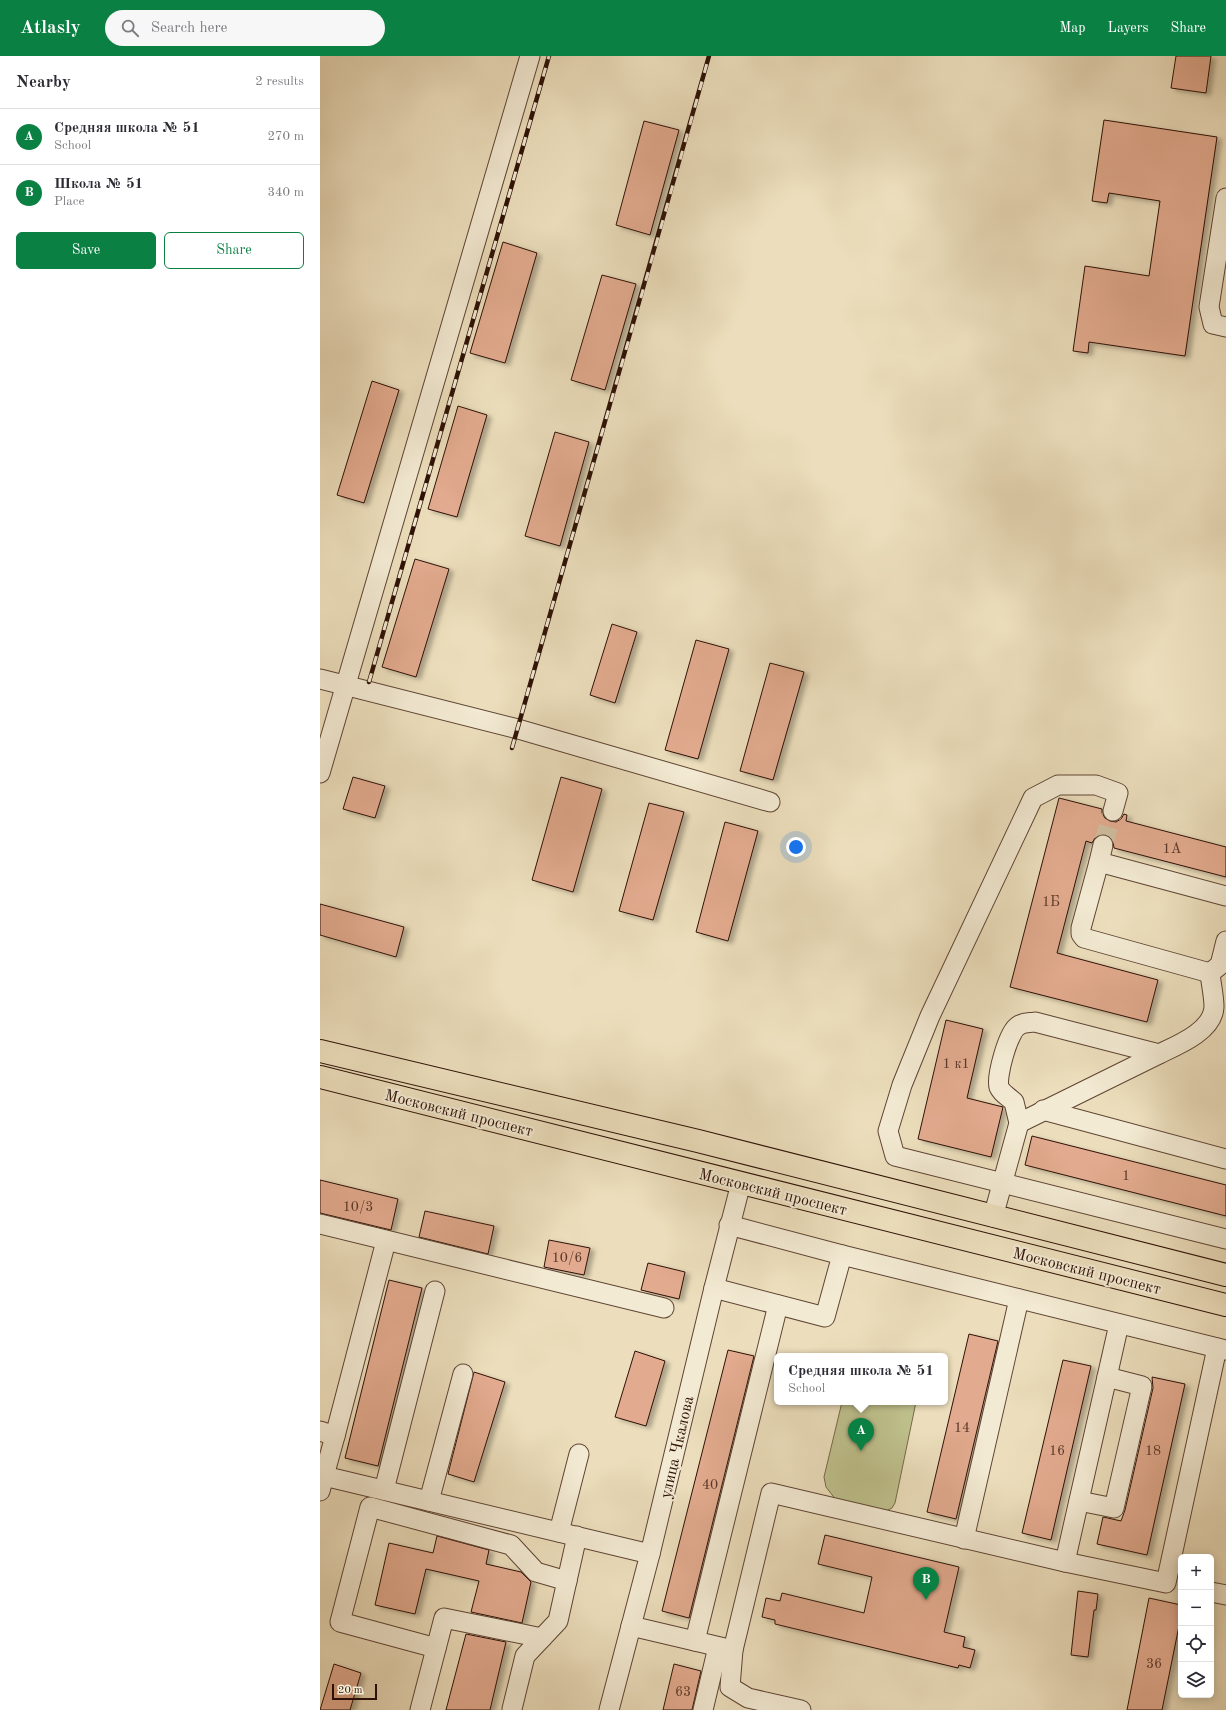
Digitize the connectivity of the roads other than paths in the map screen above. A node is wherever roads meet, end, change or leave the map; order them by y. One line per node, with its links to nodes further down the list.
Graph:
1 (530, 56): 5 (street)
2 (1226, 198): 3 (street)
3 (1226, 327)
4 (320, 679): 5 (street)
5 (345, 686): 6 (street); 7 (street)
6 (320, 773)
7 (770, 802)
8 (1113, 811): 19 (street)
9 (1226, 896): 11 (street)
10 (1226, 941): 11 (street)
11 (1210, 973): 13 (street)
12 (320, 1051): 20 (main road, Московский проспект)
13 (1159, 1054): 15 (street); 16 (street)
14 (320, 1077): 18 (main road, Московский проспект)
15 (1043, 1110): 16 (street); 17 (street)
16 (1019, 1123): 19 (street)
17 (1226, 1159)
18 (741, 1183): 22 (street, улица Чкалова); 25 (main road, Московский проспект)
19 (1002, 1183): 20 (street); 23 (street)
20 (993, 1217): 25 (main road); 27 (main road, Московский проспект)
21 (320, 1224): 24 (street)
22 (729, 1225): 26 (street); 28 (street, улица Чкалова)
23 (1226, 1239)
24 (386, 1240): 33 (street); 38 (street)
25 (987, 1244): 32 (main road, Московский проспект)
26 (842, 1255): 30 (street); 31 (street)
27 (1226, 1275)
28 (714, 1288): 31 (street); 47 (street, улица Чкалова)
29 (435, 1291): 41 (street)
30 (1019, 1299): 34 (street); 46 (street)
31 (778, 1305): 55 (street)
32 (1226, 1305)
33 (664, 1308)
34 (1119, 1324): 35 (street); 37 (street)
35 (1222, 1349): 50 (street)
36 (463, 1374): 42 (street)
37 (1107, 1377): 43 (street); 43 (street)
38 (327, 1434): 40 (street)
39 (579, 1454): 44 (street)
40 (322, 1483): 41 (street)
41 (384, 1490): 42 (street)
42 (429, 1501): 44 (street)
43 (1079, 1501): 48 (street)
44 (559, 1532): 45 (street)
45 (577, 1536): 47 (street); 49 (street)
46 (964, 1538): 48 (street); 57 (street)
47 (650, 1554): 53 (street, улица Чкалова)
48 (1065, 1562): 50 (street)
49 (567, 1581): 54 (street); 56 (street)
50 (1174, 1584)
51 (1214, 1593): 52 (street)
52 (1226, 1595)
53 (631, 1626): 55 (street); 60 (street, улица Чкалова)
54 (542, 1638): 56 (street); 58 (street)
55 (695, 1641): 57 (street)
56 (436, 1648): 59 (street)
57 (726, 1648): 61 (street); 62 (street)
58 (512, 1709)
59 (420, 1710)
60 (609, 1710)
61 (703, 1710)
62 (801, 1710)

